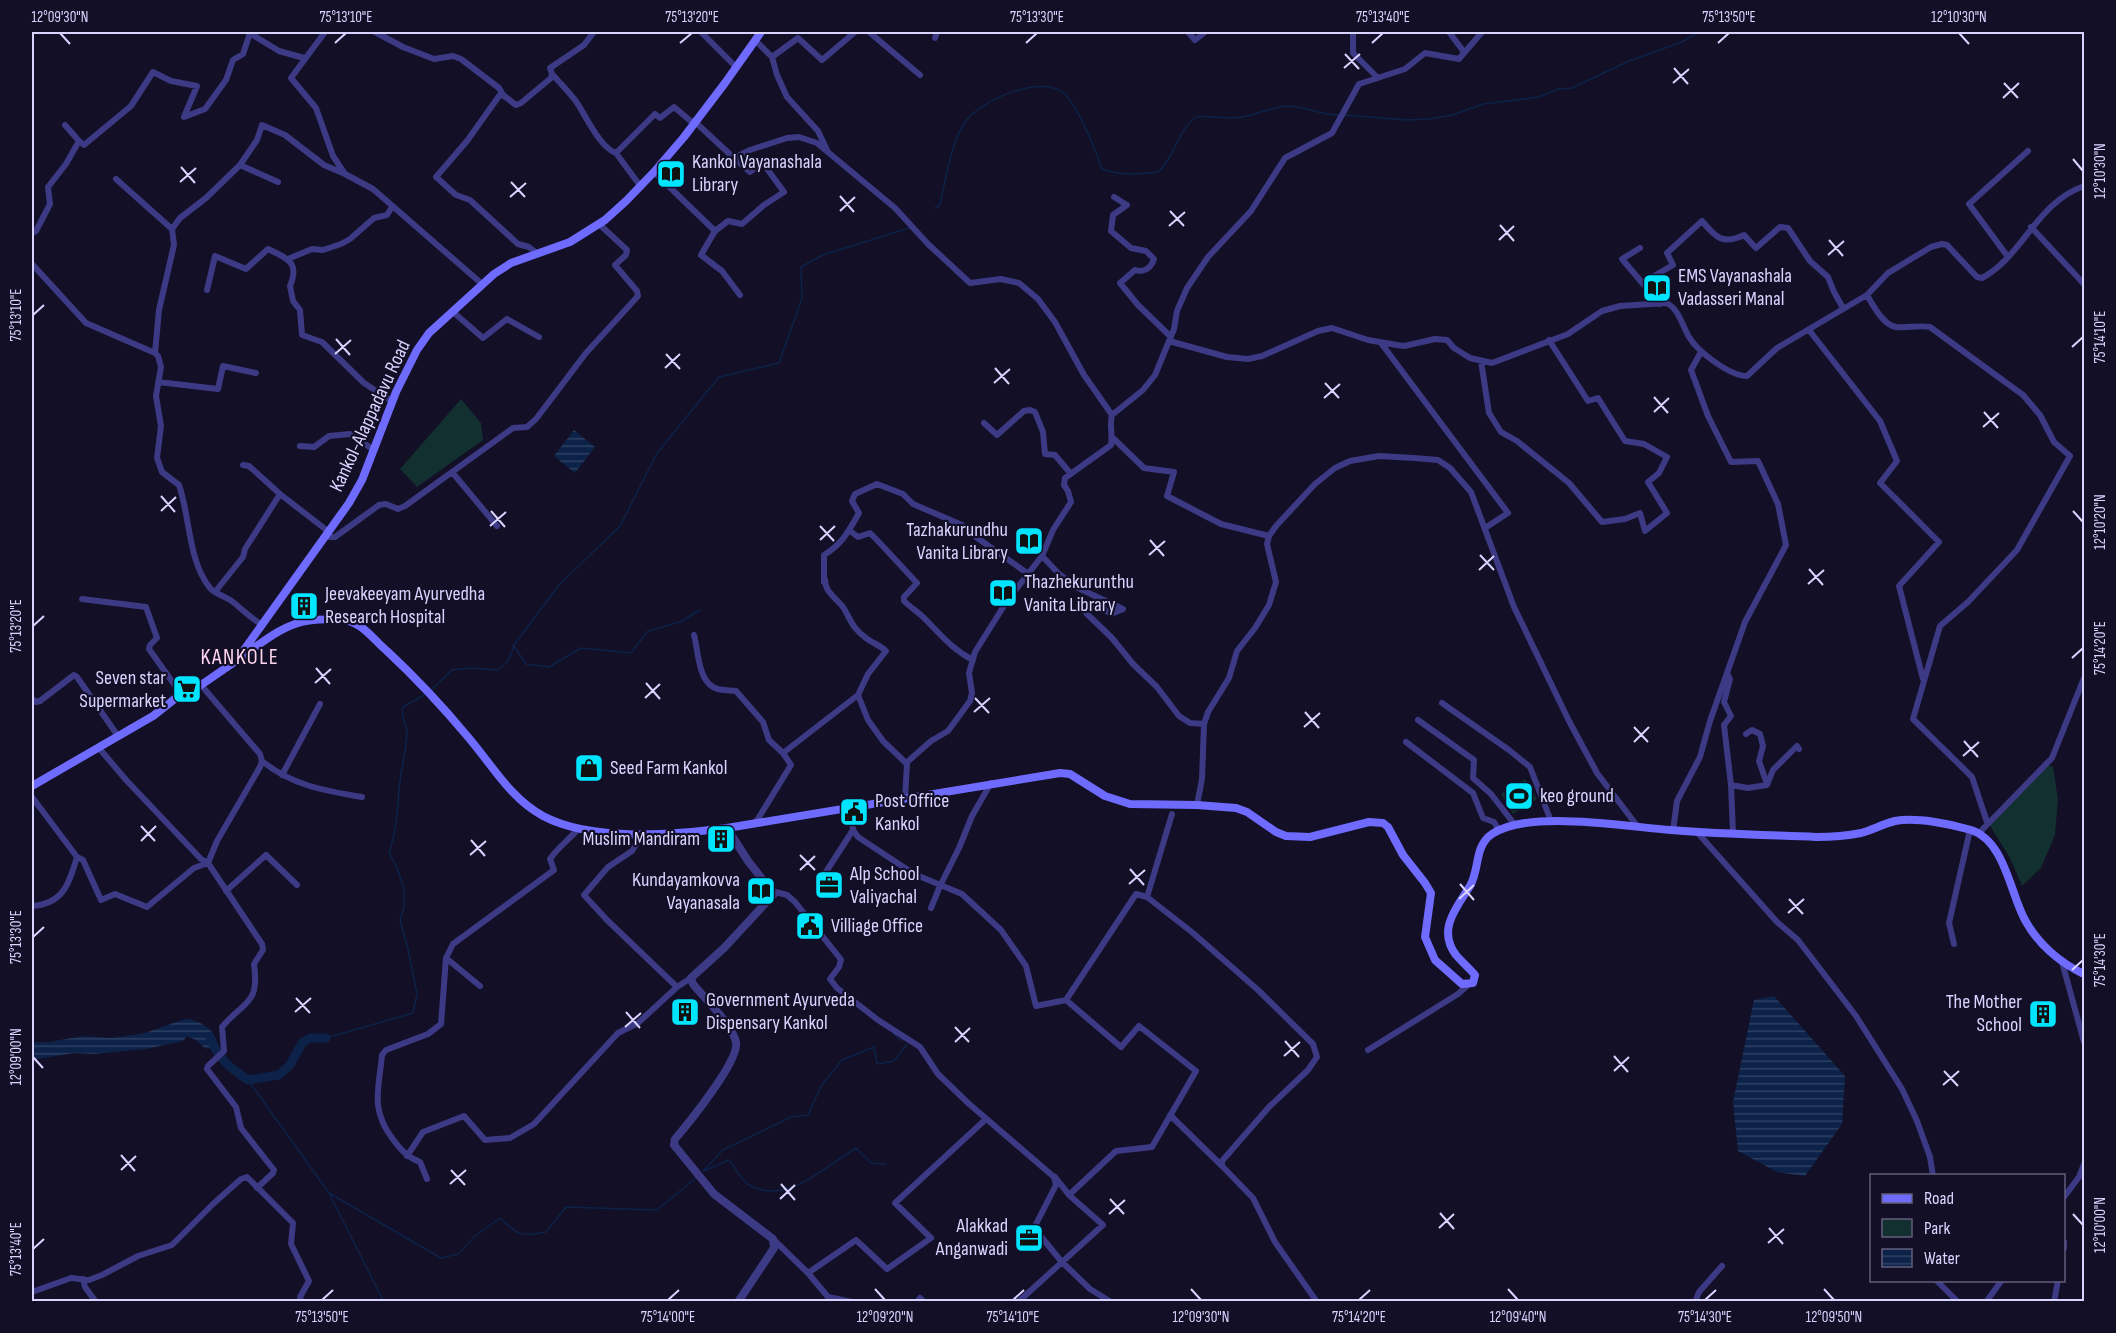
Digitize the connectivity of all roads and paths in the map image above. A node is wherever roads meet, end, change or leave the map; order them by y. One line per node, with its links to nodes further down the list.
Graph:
1 (249, 32): 17 (street); 25 (street)
2 (325, 32): 17 (street)
3 (375, 32): 22 (street)
4 (592, 32): 19 (street)
5 (701, 32): 18 (street)
6 (761, 32): 14 (main road, Kankol-Alappadavu Road)
7 (855, 32): 16 (street)
8 (869, 32): 20 (street)
9 (1188, 32): 10 (street)
10 (1204, 32)
11 (1353, 32): 21 (street)
12 (1449, 32): 15 (street)
13 (1482, 32): 15 (street)
14 (755, 40): 16 (street); 18 (main road, Kankol-Alappadavu Road)
15 (1464, 52): 21 (street)
16 (772, 57): 28 (street)
17 (304, 58): 32 (street)
18 (736, 68): 23 (main road, Kankol-Alappadavu Road)
19 (552, 74): 22 (street); 27 (street)
20 (920, 75)
21 (1378, 78): 60 (street)
22 (502, 94): 45 (street)
23 (694, 122): 27 (street); 29 (street); 31 (main road, Kankol-Alappadavu Road)
24 (65, 125): 25 (street)
25 (79, 141): 43 (street)
26 (2028, 151): 46 (street)
27 (616, 153): 36 (street)
28 (830, 154): 29 (street); 69 (street)
29 (734, 158): 42 (street)
30 (240, 165): 32 (street); 34 (street); 41 (street)
31 (654, 172): 36 (main road, Kankol-Alappadavu Road); 42 (street)
32 (345, 174): 38 (street)
33 (117, 178): 41 (street)
34 (278, 182)
35 (2085, 186): 40 (street)
36 (641, 187): 39 (main road, Kankol-Alappadavu Road)
37 (1114, 197): 60 (street)
38 (392, 207): 47 (street); 50 (street)
39 (599, 224): 45 (main road, Kankol-Alappadavu Road); 75 (street)
40 (2031, 227): 46 (street); 51 (street)
41 (172, 229): 64 (street)
42 (715, 231): 53 (street)
43 (32, 232)
44 (1640, 248): 49 (street)
45 (539, 255): 50 (main road, Kankol-Alappadavu Road)
46 (2008, 257): 54 (street)
47 (288, 259): 52 (street); 68 (street)
48 (32, 264): 64 (street)
49 (1642, 283): 55 (street); 56 (street)
50 (482, 284): 57 (main road, Kankol-Alappadavu Road)
51 (2085, 284)
52 (207, 290)
53 (740, 295)
54 (1867, 295): 56 (street); 95 (street)
55 (1660, 304): 61 (street); 63 (street)
56 (1843, 308): 58 (street)
57 (452, 311): 59 (street); 68 (main road, Kankol-Alappadavu Road)
58 (1809, 330): 63 (street); 95 (street)
59 (539, 337)
60 (1170, 339): 62 (street); 69 (street)
61 (1549, 340): 65 (street); 65 (street)
62 (1381, 342): 65 (street); 79 (street)
63 (1701, 352): 93 (street)
64 (155, 353): 67 (street)
65 (1481, 361)
66 (256, 373): 67 (street)
67 (158, 382): 87 (street)
68 (393, 402): 73 (main road, Kankol-Alappadavu Road)
69 (1112, 415): 71 (street)
70 (984, 423): 76 (street)
71 (1113, 438): 76 (street); 82 (street)
72 (300, 446): 73 (street)
73 (374, 450): 81 (main road, Kankol-Alappadavu Road)
74 (243, 465): 77 (street)
75 (452, 472): 78 (street); 81 (street)
76 (1071, 474): 83 (street)
77 (280, 494): 81 (street); 87 (street)
78 (497, 526)
79 (1485, 528): 82 (street); 127 (street)
80 (849, 530): 84 (street); 86 (street); 91 (street)
81 (327, 535): 89 (main road, Kankol-Alappadavu Road)
82 (1269, 536): 103 (street)
83 (1042, 556): 84 (street); 103 (street)
84 (1027, 573): 91 (street)
85 (827, 574): 86 (street)
86 (824, 582): 98 (street)
87 (215, 592): 89 (street)
88 (81, 599): 97 (street)
89 (262, 625): 92 (main road, Kankol-Alappadavu Road)
90 (694, 634): 109 (street)
91 (973, 660): 111 (street)
92 (236, 661): 96 (main road, Kankol-Alappadavu Road); 129 (main road)
93 (1727, 673): 114 (street); 132 (street)
94 (2085, 678): 125 (street)
95 (1924, 681): 125 (street)
96 (201, 685): 97 (main road, Kankol-Alappadavu Road); 110 (street)
97 (181, 694): 105 (main road, Kankol-Alappadavu Road)
98 (858, 695): 109 (street); 111 (street)
99 (32, 699): 105 (street)
100 (1442, 703): 123 (street)
101 (320, 704): 112 (street)
102 (1418, 720): 126 (street)
103 (1204, 724): 120 (street)
104 (1746, 734): 115 (street)
105 (118, 736): 107 (main road, Kankol-Alappadavu Road)
106 (1406, 742): 130 (street)
107 (98, 747): 116 (main road, Kankol-Alappadavu Road); 138 (street)
108 (1799, 749): 115 (street)
109 (783, 753): 124 (street)
110 (262, 761): 112 (street); 138 (street)
111 (906, 763): 119 (street)
112 (282, 775): 118 (street)
113 (992, 783): 119 (main road); 120 (main road); 141 (street)
114 (1731, 785): 115 (street); 135 (street)
115 (1767, 785)
116 (32, 786)
117 (32, 797): 137 (street)
118 (362, 797)
119 (904, 798): 121 (main road)
120 (1197, 805): 152 (main road)
121 (851, 807): 124 (main road); 131 (street)
122 (1172, 814): 144 (street)
123 (1551, 821): 126 (main road); 127 (main road)
124 (756, 822): 128 (main road)
125 (1987, 822): 134 (street)
126 (1515, 825): 130 (main road)
127 (1638, 827): 132 (main road)
128 (727, 828): 136 (main road); 143 (street)
129 (578, 829): 136 (main road); 148 (street)
130 (1499, 830): 152 (main road)
131 (853, 831): 139 (street); 141 (street)
132 (1673, 831): 133 (main road)
133 (1695, 831): 135 (main road); 163 (street)
134 (1974, 831): 135 (main road); 147 (street); 149 (main road)
135 (1733, 833)
136 (642, 835): 154 (street)
137 (77, 856): 138 (street); 145 (street)
138 (208, 863): 142 (street)
139 (824, 875)
140 (297, 885): 142 (street)
141 (940, 886): 146 (street); 155 (street)
142 (226, 891): 166 (street)
143 (772, 891): 151 (street); 159 (street)
144 (1147, 897): 155 (street); 162 (street)
145 (32, 906)
146 (932, 908)
147 (1954, 944)
148 (446, 958): 153 (street); 160 (street)
149 (2062, 962): 150 (main road); 156 (street)
150 (2085, 974)
151 (691, 978): 154 (street); 169 (street)
152 (1468, 985): 157 (street)
153 (480, 986)
154 (677, 987): 160 (street)
155 (1066, 1000): 158 (street)
156 (2085, 1042)
157 (1368, 1050)
158 (1170, 1115): 162 (street); 167 (street)
159 (986, 1119): 164 (street); 172 (street)
160 (407, 1156): 165 (street)
161 (2085, 1164): 168 (street)
162 (1222, 1166): 186 (street)
163 (1933, 1174)
164 (1054, 1177): 167 (street); 170 (street)
165 (427, 1179)
166 (257, 1188): 173 (street); 179 (street)
167 (1069, 1195): 170 (street)
168 (2065, 1196)
169 (773, 1239): 172 (street); 180 (street)
170 (1061, 1261): 184 (street); 185 (street)
171 (1722, 1266): 187 (street)
172 (808, 1273): 181 (street)
173 (83, 1279): 177 (street); 178 (street)
174 (1937, 1282): 188 (street)
175 (2001, 1282): 189 (street)
176 (2058, 1282): 190 (street)
177 (32, 1292)
178 (96, 1302)
179 (302, 1302)
180 (738, 1302)
181 (852, 1302)
182 (917, 1302): 183 (street)
183 (924, 1302)
184 (1018, 1302)
185 (1112, 1302)
186 (1317, 1302)
187 (1695, 1302)
188 (1958, 1302)
189 (1986, 1302)
190 (2054, 1302)

